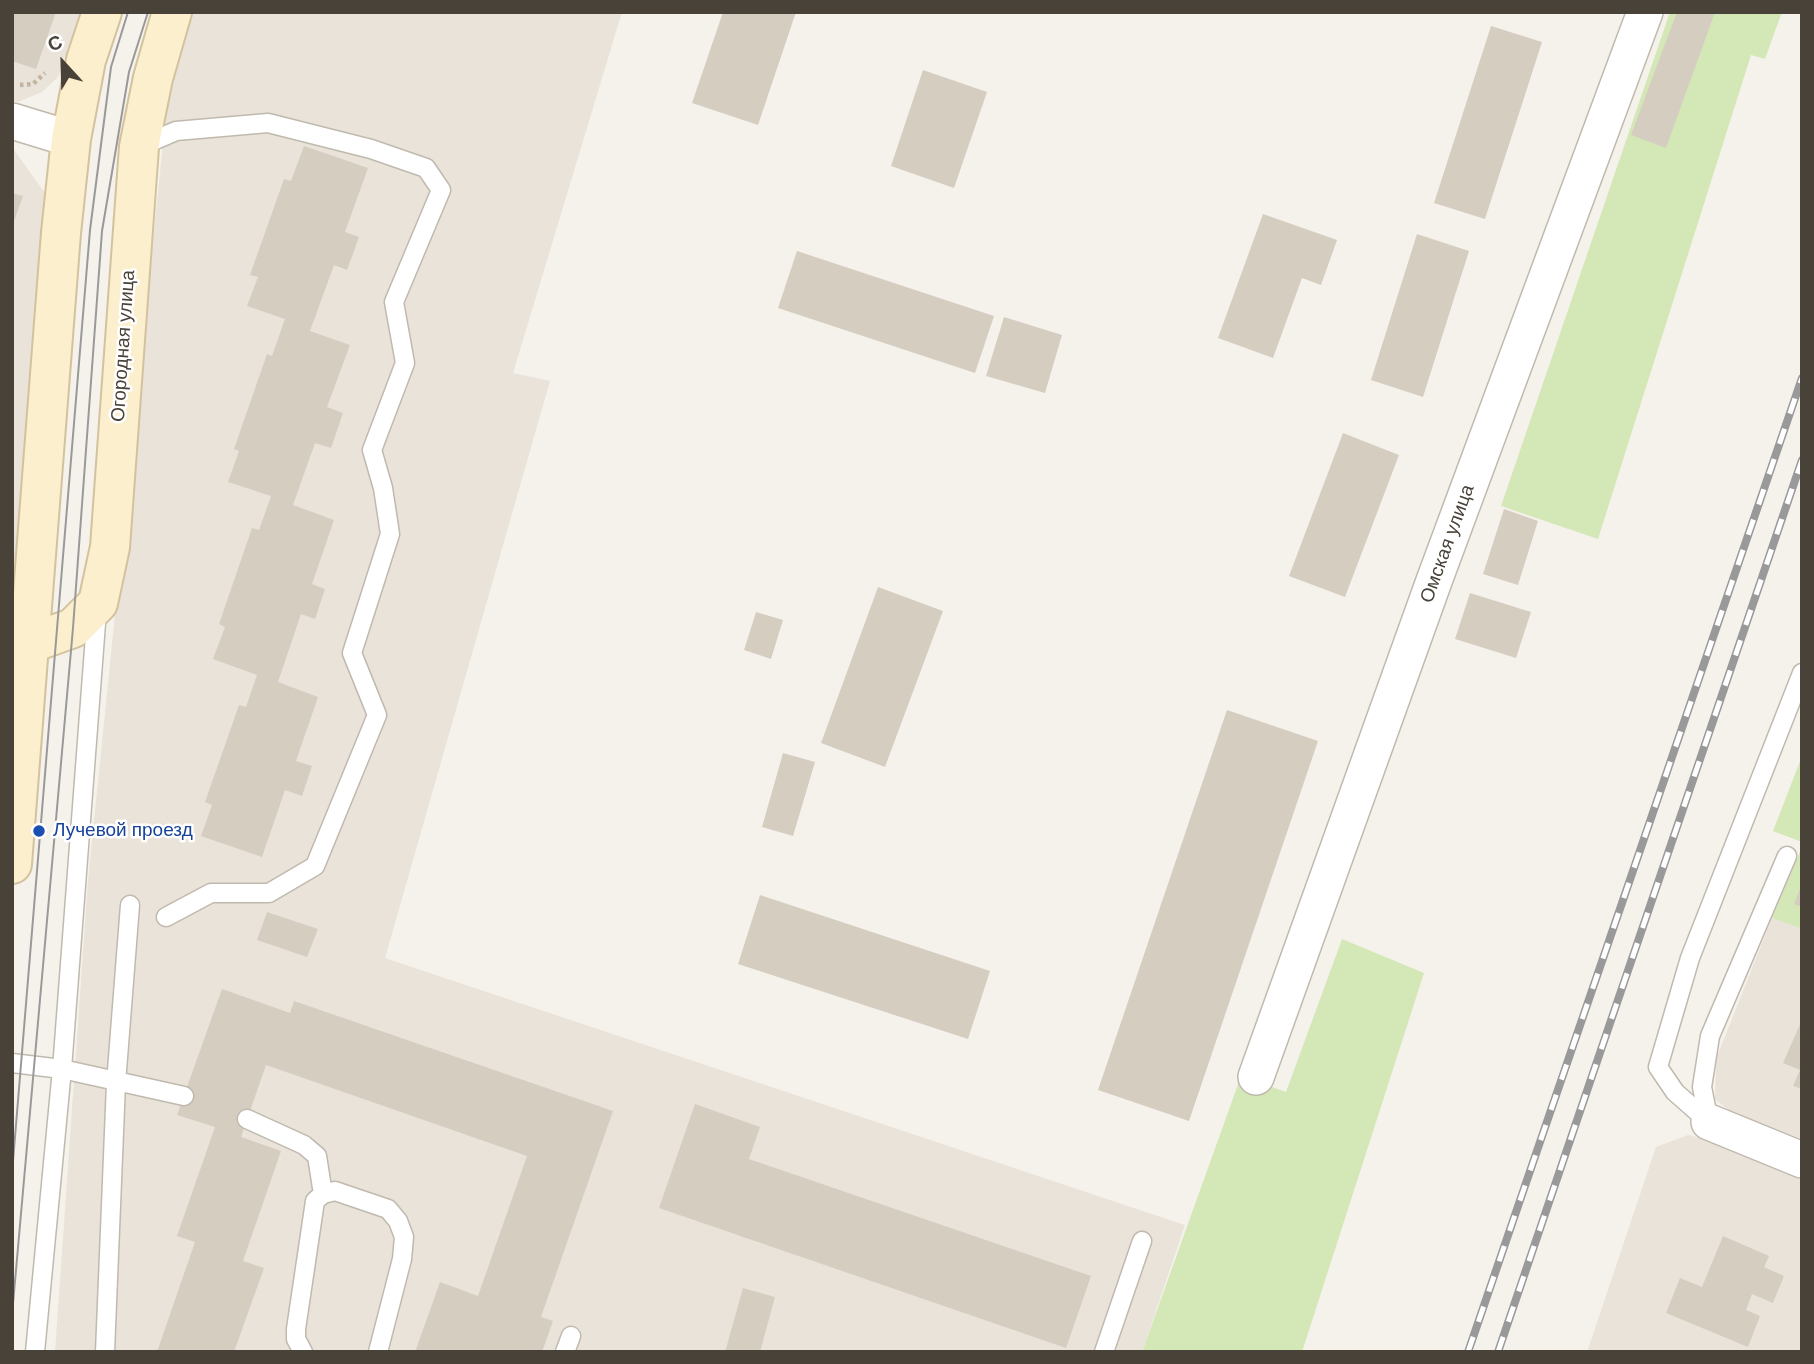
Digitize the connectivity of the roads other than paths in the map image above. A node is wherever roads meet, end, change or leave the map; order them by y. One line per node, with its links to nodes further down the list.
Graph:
1 (102, 12): 5 (street)
2 (172, 12): 6 (street, Огородная улица)
3 (1645, 12): 16 (street, Омская улица)
4 (12, 121): 5 (street)
5 (71, 139): 8 (street)
6 (139, 147): 7 (street, Огородная улица); 13 (lane)
7 (98, 603): 8 (street); 15 (lane)
8 (31, 643): 11 (street)
9 (1802, 673): 20 (lane)
10 (1787, 856): 20 (lane)
11 (12, 864)
12 (130, 905): 17 (lane)
13 (166, 917)
14 (12, 1063): 15 (lane)
15 (62, 1069): 17 (lane); 24 (lane)
16 (1256, 1077)
17 (117, 1083): 18 (lane); 25 (lane)
18 (184, 1096)
19 (247, 1119): 22 (lane)
20 (1709, 1122): 21 (street)
21 (1802, 1160)
22 (323, 1194): 26 (lane); 27 (lane)
23 (1142, 1241): 28 (lane)
24 (35, 1352)
25 (105, 1352)
26 (303, 1352)
27 (378, 1352)
28 (1104, 1352)

